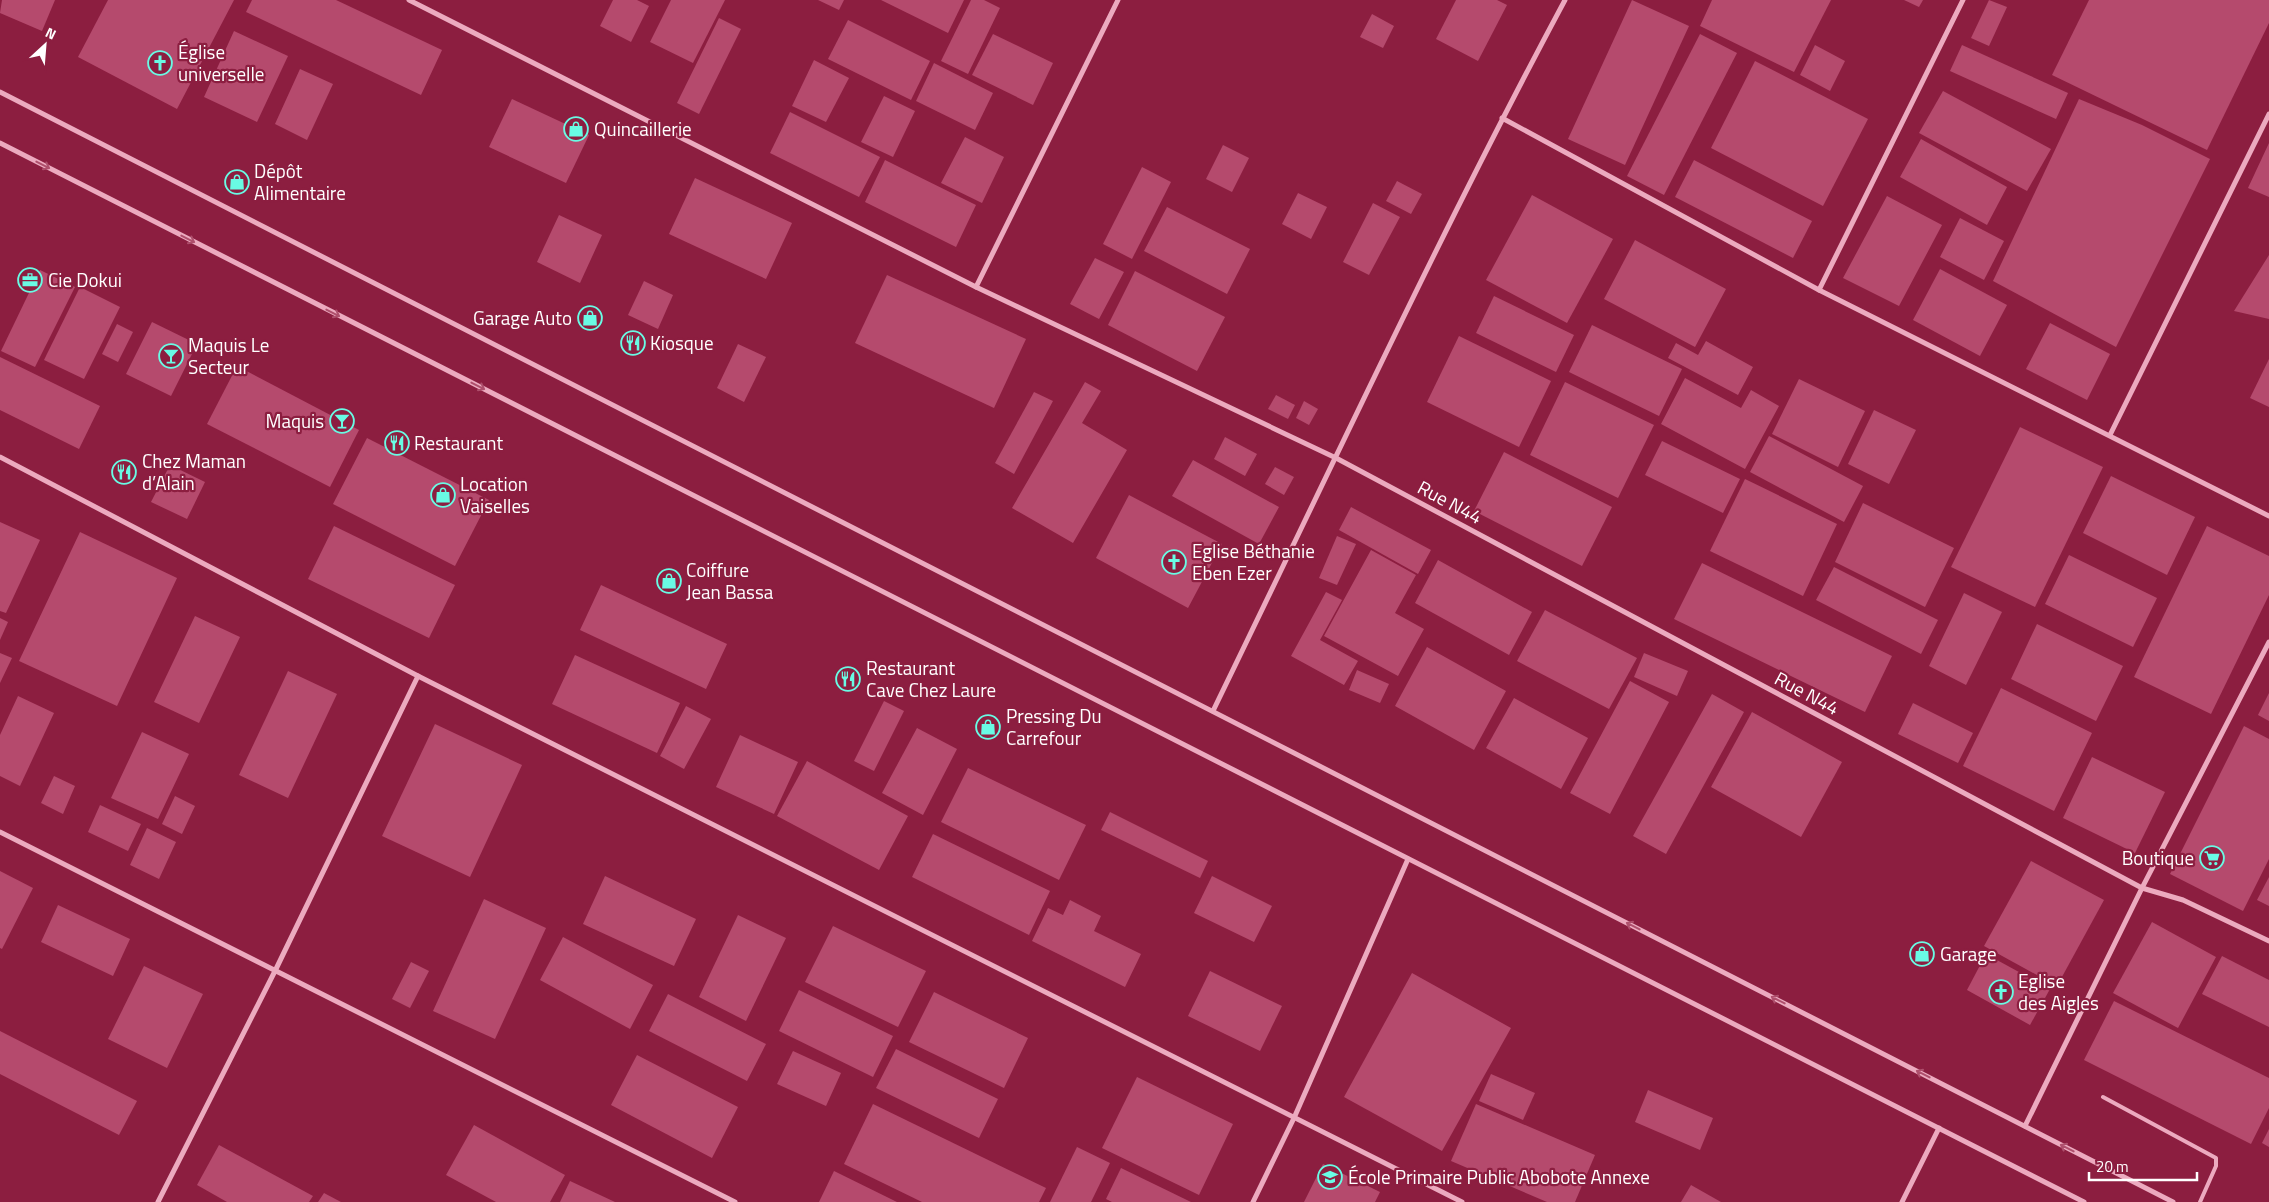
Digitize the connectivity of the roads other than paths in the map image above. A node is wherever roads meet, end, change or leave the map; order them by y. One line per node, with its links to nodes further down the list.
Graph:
1 (409, 0): 9 (street, Rue N44)
2 (1118, 0): 9 (street)
3 (1565, 0): 7 (street)
4 (1963, 0): 10 (street)
5 (0, 92): 17 (street)
6 (2269, 114): 11 (street)
7 (1502, 118): 10 (street); 13 (street)
8 (0, 143): 19 (street, one-way to 19)
9 (976, 287): 13 (street, Rue N44)
10 (1819, 290): 11 (street)
11 (2110, 436): 14 (street)
12 (0, 457): 16 (street)
13 (1336, 458): 17 (street); 20 (street, Rue N44)
14 (2269, 516)
15 (2269, 642): 20 (street)
16 (418, 676): 22 (street); 24 (street)
17 (1213, 711): 25 (street, one-way to 17)
18 (0, 832): 22 (street)
19 (1408, 858): 24 (street); 26 (street)
20 (2142, 888): 21 (street, Rue N44); 25 (street)
21 (2269, 941)
22 (276, 969): 27 (street); 28 (street)
23 (2104, 1097): 34 (lane)
24 (1294, 1118): 29 (street); 30 (street)
25 (2025, 1126): 33 (street, one-way to 25)
26 (1938, 1128): 31 (street); 32 (street)
27 (158, 1202)
28 (735, 1202)
29 (1253, 1202)
30 (1462, 1202)
31 (1902, 1202)
32 (2084, 1202)
33 (2173, 1202)
34 (2200, 1202)

